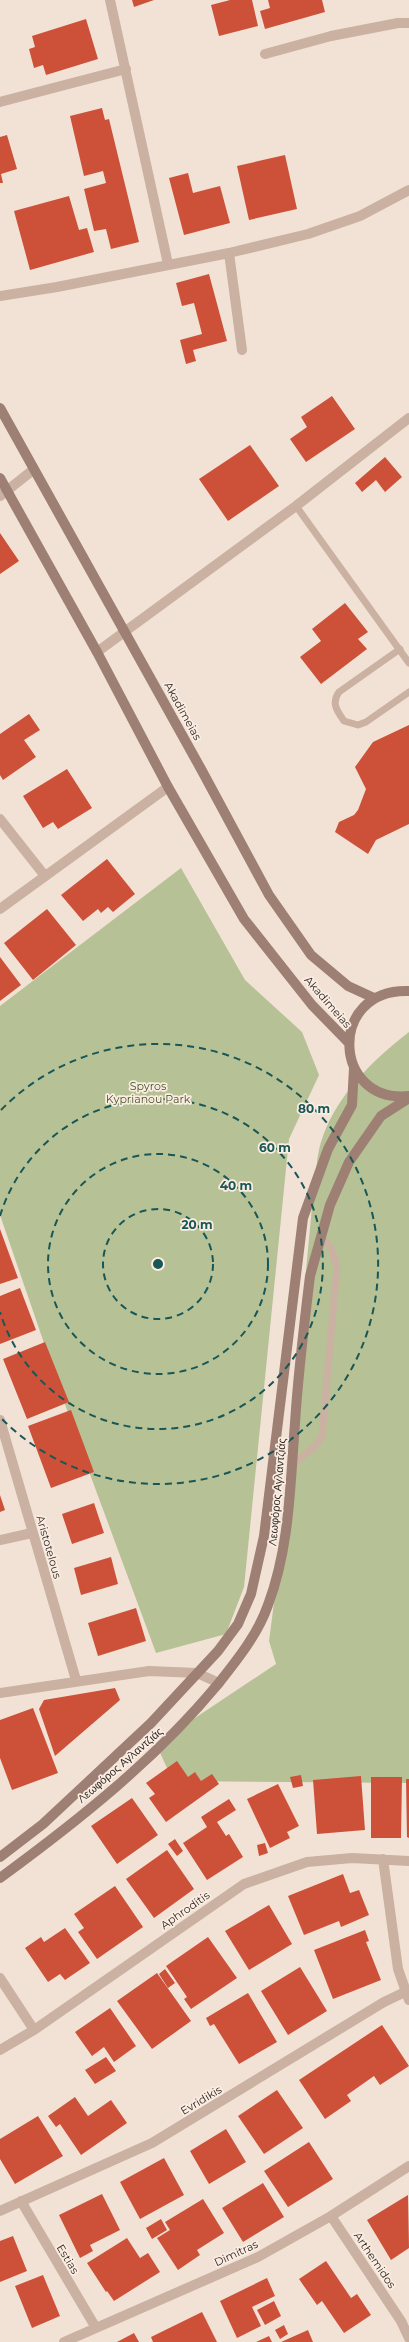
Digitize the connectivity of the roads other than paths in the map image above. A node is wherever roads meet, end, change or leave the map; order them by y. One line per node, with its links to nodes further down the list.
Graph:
1 (110, 0): 4 (street)
2 (409, 23): 3 (street)
3 (265, 54)
4 (126, 69): 5 (street); 8 (street)
5 (0, 102)
6 (409, 190): 7 (street)
7 (229, 253): 8 (street); 10 (street)
8 (168, 264): 9 (street)
9 (0, 296)
10 (242, 350)
11 (0, 408): 13 (main road, Akadimeias)
12 (409, 418): 16 (street)
13 (33, 470): 15 (street); 17 (main road, Akadimeias)
14 (0, 478): 15 (main road, Akadimeias)
15 (3, 494): 19 (main road, Akadimeias)
16 (296, 506): 17 (street); 18 (lane)
17 (125, 631): 19 (street); 27 (main road, Akadimeias)
18 (400, 650): 20 (lane); 21 (lane)
19 (97, 652): 22 (main road, Akadimeias)
20 (409, 663)
21 (409, 692)
22 (168, 787): 24 (street); 28 (main road, Akadimeias)
23 (0, 819): 24 (street)
24 (45, 876): 25 (street)
25 (0, 909)
26 (409, 991): 27 (main road)
27 (374, 998): 28 (main road)
28 (348, 1044): 29 (main road)
29 (354, 1068): 30 (main road); 36 (main road, Λεωφόρος Αγλαντζιάς)
30 (409, 1097): 31 (main road, Λεωφόρος Αγλαντζιάς)
31 (320, 1235): 33 (main road, Λεωφόρος Αγλαντζιάς); 33 (lane)
32 (0, 1420): 34 (street, Aristotelous)
33 (292, 1465): 38 (main road, Λεωφόρος Αγλαντζιάς)
34 (32, 1533): 35 (street); 37 (street, Aristotelous)
35 (0, 1540)
36 (197, 1673): 37 (street); 38 (street); 40 (main road, Λεωφόρος Αγλαντζιάς)
37 (76, 1680): 39 (street)
38 (219, 1683): 43 (main road, Λεωφόρος Αγλαντζιάς)
39 (0, 1693)
40 (0, 1857)
41 (383, 1859): 42 (street, Aphroditis); 45 (street); 46 (street, Aphroditis)
42 (409, 1861)
43 (0, 1878)
44 (0, 1978): 46 (street)
45 (407, 1996): 49 (street, Evridikis)
46 (34, 2030): 47 (street, Aphroditis)
47 (0, 2050)
48 (409, 2166): 51 (street, Dimitras)
49 (21, 2202): 50 (street, Evridikis); 52 (street, Estias)
50 (0, 2212)
51 (331, 2216): 52 (street, Dimitras); 53 (street, Arthemidos)
52 (96, 2328): 54 (street, Dimitras)
53 (409, 2338)
54 (64, 2342)

